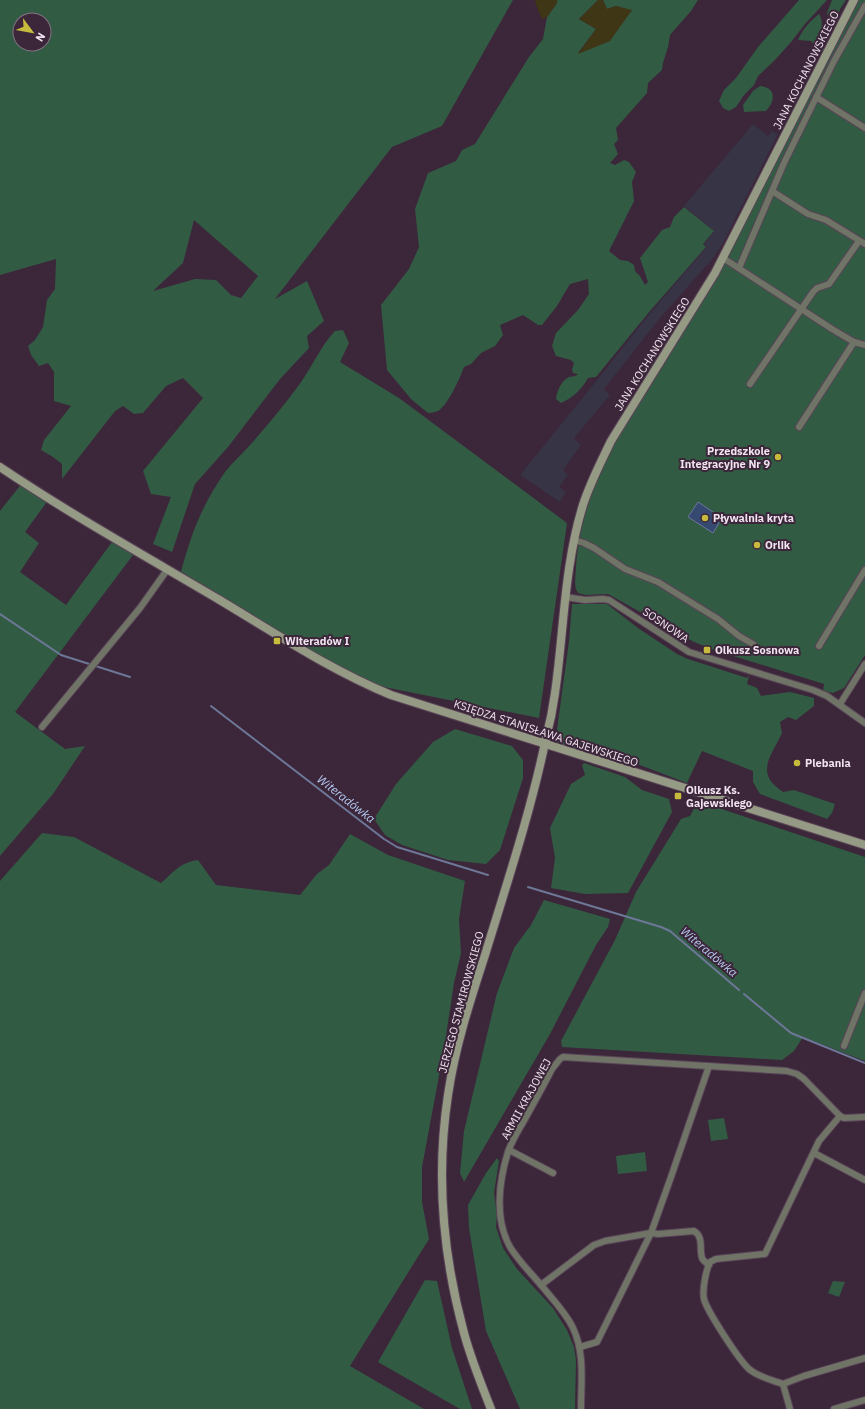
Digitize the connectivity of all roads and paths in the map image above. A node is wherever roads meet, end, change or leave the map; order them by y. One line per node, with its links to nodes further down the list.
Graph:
1 (854, 0): 9 (main road, JANA KOCHANOWSKIEGO)
2 (865, 6): 3 (street, JANA KOCHANOWSKIEGO)
3 (858, 16): 4 (street); 5 (street, JANA KOCHANOWSKIEGO)
4 (865, 20)
5 (816, 97): 6 (street); 7 (street, JANA KOCHANOWSKIEGO)
6 (865, 128)
7 (772, 191): 8 (street); 10 (street, JANA KOCHANOWSKIEGO)
8 (862, 242): 11 (street)
9 (723, 258): 10 (street); 17 (main road, JANA KOCHANOWSKIEGO)
10 (739, 268): 11 (street)
11 (802, 309): 12 (street); 14 (street)
12 (854, 342): 13 (street); 15 (street)
13 (865, 345)
14 (750, 384)
15 (799, 427)
16 (0, 467): 18 (main road, KSIĘDZA STANISŁAWA GAJEWSKIEGO)
17 (574, 540): 20 (main road, JANA KOCHANOWSKIEGO); 21 (street)
18 (167, 570): 26 (street); 27 (main road, KSIĘDZA STANISŁAWA GAJEWSKIEGO)
19 (865, 570): 22 (street)
20 (565, 597): 24 (street, SOSNOWA); 27 (main road, JANA KOCHANOWSKIEGO)
21 (753, 644)
22 (819, 646)
23 (865, 664): 24 (street)
24 (840, 704): 25 (street, SOSNOWA)
25 (865, 723)
26 (42, 727)
27 (545, 744): 28 (main road, KSIĘDZA STANISŁAWA GAJEWSKIEGO); 45 (main road, JERZEGO STAMIROWSKIEGO)
28 (865, 845)
29 (865, 993): 30 (street)
30 (844, 1046)
31 (709, 1066): 32 (street, ARMII KRAJOWEJ); 34 (street, ARMII KRAJOWEJ); 38 (street)
32 (840, 1116): 33 (street); 35 (street)
33 (865, 1117)
34 (509, 1150): 36 (street); 40 (street, ARMII KRAJOWEJ)
35 (814, 1153): 37 (street); 39 (street)
36 (553, 1173)
37 (865, 1180)
38 (651, 1233): 39 (street); 40 (street); 41 (street)
39 (709, 1265): 43 (street)
40 (541, 1285): 41 (street, ARMII KRAJOWEJ)
41 (580, 1346): 46 (street, ARMII KRAJOWEJ)
42 (865, 1358): 43 (street)
43 (783, 1384): 47 (street)
44 (865, 1400): 48 (street)
45 (491, 1409)
46 (581, 1409)
47 (790, 1409)
48 (834, 1409)

